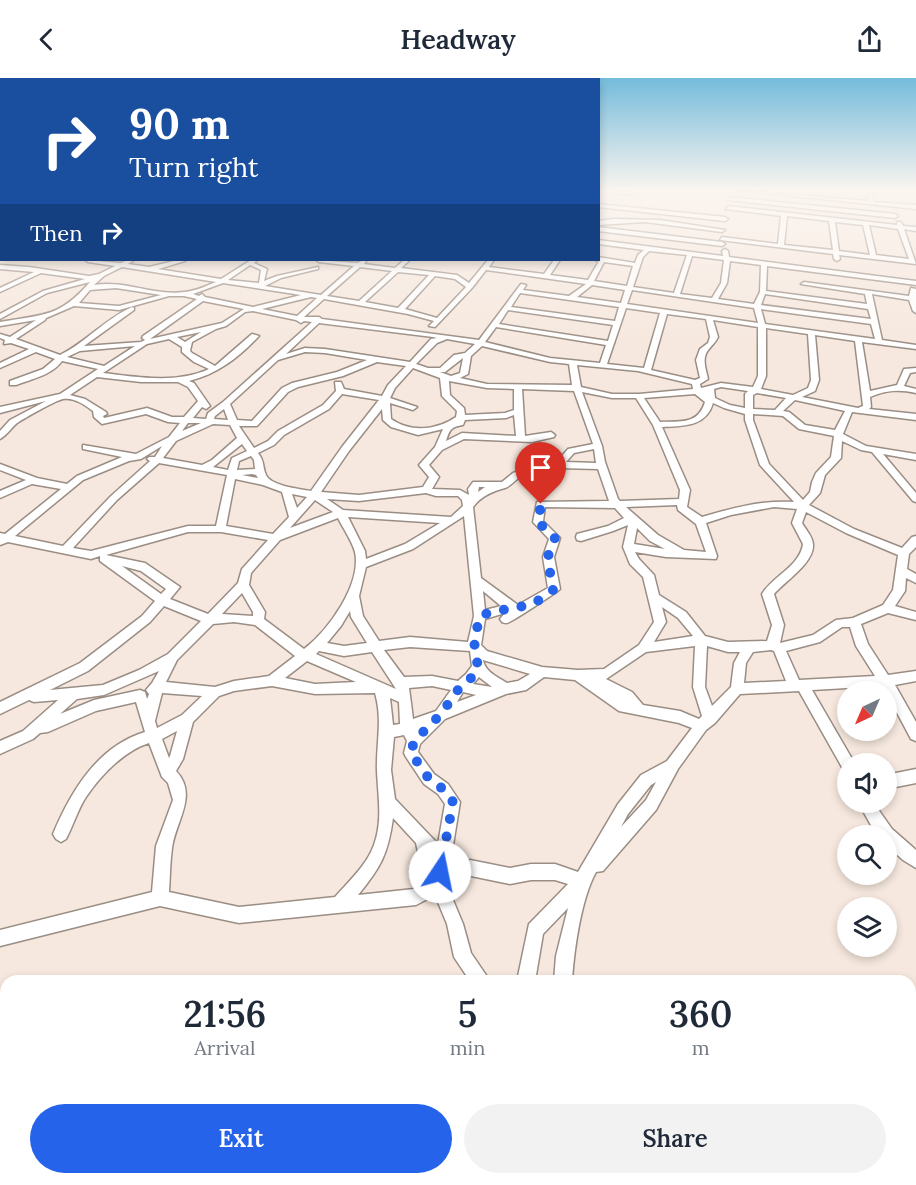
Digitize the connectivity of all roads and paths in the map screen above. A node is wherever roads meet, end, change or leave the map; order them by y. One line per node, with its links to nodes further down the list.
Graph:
1 (722, 241): 16 (street)
2 (600, 242): 9 (street)
3 (620, 242): 9 (street)
4 (732, 242): 10 (street)
5 (781, 242): 10 (street)
6 (835, 242): 12 (street)
7 (870, 242): 15 (street)
8 (908, 242): 29 (street)
9 (622, 245): 11 (street); 14 (street)
10 (781, 245): 12 (street)
11 (658, 249): 13 (street); 14 (street)
12 (836, 252): 15 (street); 38 (street)
13 (690, 254): 16 (street); 58 (street)
14 (640, 256): 32 (street)
15 (873, 256): 29 (street)
16 (727, 257): 28 (street); 67 (street)
17 (600, 260): 32 (street)
18 (95, 261): 31 (street)
19 (129, 261): 31 (street)
20 (180, 261): 35 (street)
21 (251, 261): 44 (street); 50 (street)
22 (322, 261): 33 (street)
23 (363, 261): 34 (street); 64 (street)
24 (405, 261): 34 (street)
25 (490, 261): 36 (street)
26 (556, 261): 41 (street)
27 (600, 261): 45 (street)
28 (764, 262): 38 (street); 56 (street)
29 (915, 262)
30 (3, 264): 37 (street)
31 (122, 265): 35 (street); 46 (street)
32 (637, 265): 51 (street)
33 (316, 268): 42 (street); 50 (street)
34 (396, 269): 39 (street); 70 (street)
35 (149, 270): 44 (street)
36 (483, 270): 40 (street); 43 (street); 52 (street)
37 (42, 271): 46 (street); 53 (street)
38 (840, 272): 47 (street)
39 (434, 274): 43 (street); 76 (street)
40 (530, 274): 41 (street); 54 (street)
41 (546, 276): 45 (street)
42 (307, 278)
43 (457, 278): 52 (street)
44 (220, 281): 50 (street); 60 (street)
45 (589, 281): 51 (street); 65 (street)
46 (91, 282): 59 (street); 72 (street); 81 (street)
47 (915, 282): 66 (street)
48 (804, 284): 57 (street)
49 (300, 285): 55 (street)
50 (260, 286): 55 (street); 63 (street)
51 (628, 286): 58 (street); 71 (street)
52 (470, 287): 85 (street)
53 (0, 290)
54 (519, 291): 65 (street); 74 (street)
55 (294, 292): 61 (street); 68 (street)
56 (763, 292): 73 (street); 77 (street)
57 (868, 292): 66 (street); 73 (street)
58 (677, 293): 67 (street)
59 (174, 295): 60 (street); 69 (street)
60 (186, 295): 62 (street)
61 (310, 295): 64 (street); 68 (street)
62 (202, 296): 75 (street); 101 (street)
63 (259, 296)
64 (321, 296): 70 (street); 82 (street)
65 (569, 298): 71 (street)
66 (912, 298): 78 (street)
67 (718, 300): 77 (street); 84 (street)
68 (284, 302): 75 (street)
69 (144, 303): 72 (street); 108 (street)
70 (360, 303): 76 (street)
71 (624, 303): 79 (street); 87 (street)
72 (73, 304): 80 (street)
73 (871, 307): 86 (street)
74 (506, 308): 87 (street); 91 (street)
75 (251, 310): 82 (street); 89 (street)
76 (399, 310): 85 (street)
77 (758, 310): 86 (street); 90 (street)
78 (916, 311)
79 (664, 312): 84 (street); 120 (street)
80 (46, 316): 88 (street); 99 (street)
81 (0, 317)
82 (298, 318): 83 (street); 92 (street)
83 (319, 319): 92 (street); 97 (street)
84 (712, 319): 90 (street); 129 (street)
85 (438, 320): 97 (street)
86 (874, 322): 100 (street)
87 (616, 323): 103 (street)
88 (0, 324)
89 (224, 324): 96 (street); 105 (street)
90 (761, 324): 93 (street); 134 (street)
91 (494, 325): 102 (street); 103 (street)
92 (308, 328): 111 (street)
93 (811, 332): 98 (street); 141 (street)
94 (0, 336): 99 (street)
95 (255, 336): 118 (street)
96 (171, 337): 101 (street); 105 (street)
97 (434, 338): 102 (street); 114 (street)
98 (858, 339): 100 (street); 140 (street)
99 (9, 341): 104 (street); 107 (street)
100 (879, 342): 106 (street)
101 (141, 343): 108 (street); 117 (street)
102 (481, 343): 109 (street); 113 (street)
103 (609, 343): 115 (street)
104 (0, 345)
105 (186, 346): 118 (street)
106 (916, 347)
107 (36, 349): 110 (street); 116 (street)
108 (78, 349): 110 (street)
109 (466, 355): 119 (street); 123 (street)
110 (60, 358): 117 (street); 128 (street)
111 (278, 358): 112 (street); 145 (street)
112 (374, 360): 114 (street); 122 (street)
113 (573, 364): 115 (street); 133 (street)
114 (411, 365): 119 (street); 142 (street)
115 (603, 365): 120 (street)
116 (0, 366)
117 (103, 368): 124 (street)
118 (216, 369): 126 (street)
119 (428, 370): 125 (street)
120 (647, 370): 129 (street)
121 (916, 370): 131 (street)
122 (340, 374): 136 (street); 156 (street)
123 (464, 374): 125 (street); 127 (street)
124 (96, 375): 126 (street); 137 (street)
125 (447, 378): 127 (street); 153 (street)
126 (181, 380): 143 (street)
127 (469, 382): 130 (street)
128 (13, 383)
129 (699, 384): 132 (street); 139 (street); 157 (street)
130 (518, 387): 133 (street); 148 (street)
131 (900, 387): 135 (street); 140 (street)
132 (709, 388): 134 (street); 151 (street)
133 (577, 389): 138 (street); 144 (street)
134 (756, 390): 141 (street); 151 (street)
135 (916, 391)
136 (340, 392): 142 (street); 170 (street)
137 (63, 396): 147 (street); 155 (street); 161 (street)
138 (612, 396): 139 (street); 144 (street)
139 (639, 396): 157 (street)
140 (866, 396): 149 (street)
141 (798, 397): 149 (street); 150 (street)
142 (385, 399): 146 (street); 158 (street); 187 (street)
143 (203, 401): 154 (street); 155 (street)
144 (584, 403): 166 (street)
145 (226, 404): 154 (street); 156 (street)
146 (413, 407)
147 (0, 410)
148 (518, 411): 153 (street); 163 (street)
149 (854, 411): 152 (street); 160 (street)
150 (777, 412): 151 (street); 160 (street)
151 (748, 413): 192 (street)
152 (916, 417)
153 (460, 418): 158 (street); 162 (street)
154 (210, 419): 155 (street); 156 (street); 164 (street)
155 (186, 420): 164 (street)
156 (233, 422): 165 (street)
157 (657, 424): 189 (street)
158 (450, 425): 168 (street)
159 (551, 435): 163 (street)
160 (839, 435): 169 (street); 192 (street)
161 (0, 436)
162 (462, 436): 163 (street); 168 (street)
163 (521, 438)
164 (173, 439): 171 (street); 173 (street)
165 (242, 439): 170 (street); 175 (street)
166 (598, 446): 176 (street); 177 (street)
167 (86, 447): 171 (street)
168 (439, 448): 185 (street)
169 (876, 451): 172 (street); 188 (street)
170 (254, 453): 174 (street); 181 (street)
171 (138, 457): 173 (street); 183 (street)
172 (916, 457)
173 (157, 460): 179 (street); 204 (street)
174 (235, 460): 175 (street); 180 (street)
175 (215, 462): 179 (street)
176 (559, 465): 177 (street); 190 (street)
177 (602, 466): 191 (street)
178 (0, 467): 182 (street)
179 (201, 469): 180 (street)
180 (231, 473): 181 (street); 198 (street)
181 (263, 478): 184 (street)
182 (33, 479): 183 (street); 186 (street)
183 (67, 487): 201 (street)
184 (286, 490): 187 (street); 194 (street)
185 (426, 490): 187 (street); 190 (street)
186 (0, 495)
187 (314, 495): 193 (street); 194 (street)
188 (916, 499)
189 (684, 502): 191 (street); 197 (street)
190 (471, 504): 195 (street); 210 (street)
191 (615, 504): 196 (street); 217 (street)
192 (803, 506): 197 (street); 203 (street); 226 (street)
193 (341, 513): 195 (street); 200 (street); 208 (street)
194 (294, 516): 200 (street)
195 (453, 519): 208 (street)
196 (631, 519): 199 (street); 202 (street); 205 (street)
197 (701, 521): 205 (street)
198 (221, 529): 200 (street); 206 (street)
199 (581, 537)
200 (275, 538): 212 (street)
201 (2, 540): 204 (street)
202 (628, 547): 205 (street); 214 (street)
203 (911, 548): 209 (street)
204 (65, 549): 206 (street)
205 (680, 553)
206 (91, 555): 207 (street)
207 (104, 558): 215 (street); 215 (street)
208 (362, 564): 213 (street)
209 (903, 571): 211 (street); 216 (street)
210 (475, 579): 217 (street); 218 (street)
211 (916, 579)
212 (243, 585): 221 (street); 222 (street)
213 (353, 596): 225 (street); 227 (street)
214 (656, 598): 224 (street); 229 (street)
215 (162, 600): 221 (street); 250 (street)
216 (887, 608): 219 (street); 223 (street)
217 (517, 609): 218 (street); 220 (street)
218 (480, 616): 228 (street)
219 (916, 616)
220 (507, 619)
221 (210, 620): 222 (street); 232 (street)
222 (258, 621): 231 (street)
223 (854, 622): 226 (street); 238 (street)
224 (702, 640): 229 (street); 230 (street); 257 (street)
225 (316, 646): 227 (street); 231 (street)
226 (775, 646): 230 (street); 241 (street)
227 (377, 647): 228 (street); 239 (street)
228 (475, 647): 233 (street); 234 (street)
229 (643, 648): 235 (street)
230 (749, 648): 245 (street)
231 (303, 656): 237 (street); 243 (street)
232 (172, 658): 242 (street); 248 (street)
233 (478, 668): 244 (street); 246 (street)
234 (542, 672): 235 (street); 246 (street)
235 (578, 675): 257 (street)
236 (916, 675): 238 (street)
237 (272, 681): 243 (street); 247 (street)
238 (885, 681)
239 (401, 683): 244 (street); 251 (street)
240 (837, 684): 241 (street)
241 (799, 686): 245 (street); 264 (street)
242 (157, 687): 247 (street); 249 (street); 256 (street)
243 (380, 687): 251 (street); 258 (street)
244 (460, 687): 246 (street); 254 (street)
245 (736, 689): 257 (street)
246 (500, 691): 254 (street)
247 (215, 692): 255 (street)
248 (74, 694): 250 (street); 259 (street)
249 (140, 696): 256 (street); 259 (street)
250 (27, 697): 253 (street)
251 (405, 699): 260 (street)
252 (897, 702): 261 (street)
253 (0, 708)
254 (441, 714): 260 (street)
255 (187, 719): 262 (street); 265 (street)
256 (148, 721): 262 (street)
257 (705, 723): 274 (street)
258 (387, 733): 260 (street); 268 (street)
259 (28, 735): 263 (street)
260 (410, 735): 272 (street)
261 (916, 735)
262 (154, 736): 265 (street); 270 (street)
263 (0, 748)
264 (841, 753)
265 (168, 772): 276 (street)
266 (916, 776): 267 (street)
267 (897, 780)
268 (388, 802): 271 (street); 277 (street)
269 (870, 813): 273 (street)
270 (61, 834)
271 (422, 839): 272 (street); 275 (street)
272 (442, 860): 275 (street)
273 (916, 860)
274 (582, 881): 275 (street); 280 (street); 281 (street)
275 (439, 885): 277 (street); 279 (street)
276 (160, 898): 277 (street); 278 (street)
277 (339, 905)
278 (0, 938)
279 (476, 975)
280 (527, 975)
281 (563, 975)

